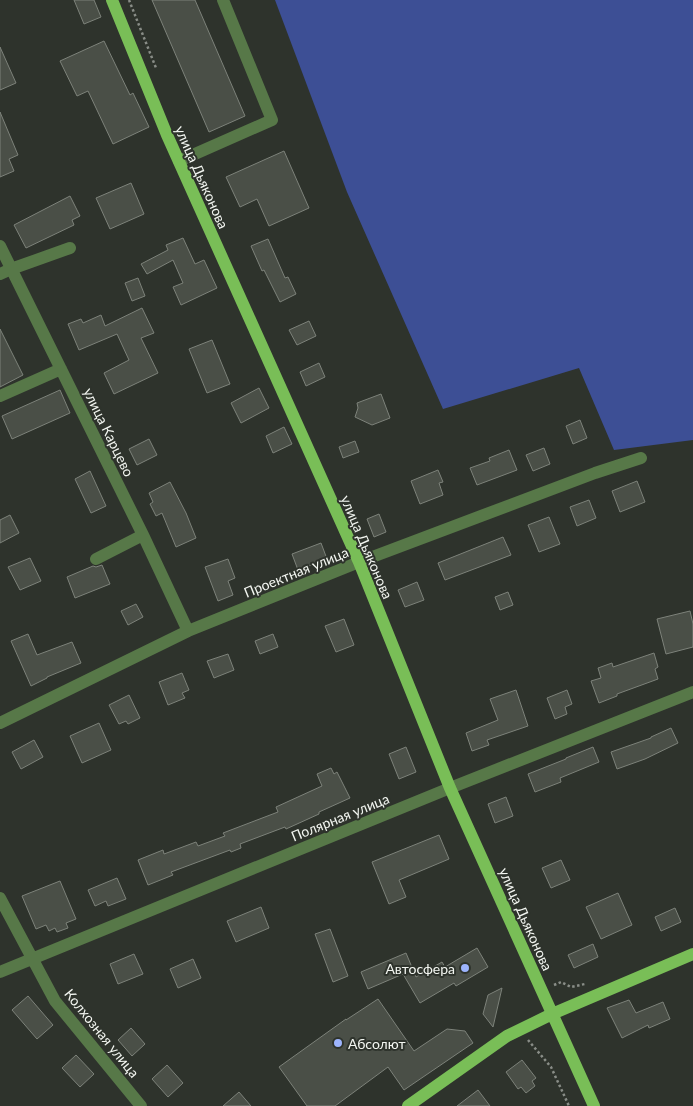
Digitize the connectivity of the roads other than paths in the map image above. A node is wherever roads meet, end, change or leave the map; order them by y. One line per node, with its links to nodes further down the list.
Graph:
1 (112, 0): 3 (main road, улица Дьяконова)
2 (223, 0): 3 (street)
3 (178, 162): 12 (main road, улица Дьяконова)
4 (0, 246): 6 (street, улица Карцево)
5 (70, 248): 6 (street)
6 (6, 271): 7 (street, улица Карцево)
7 (61, 369): 8 (street); 10 (street, улица Карцево)
8 (0, 396)
9 (640, 458): 12 (street, Проектная улица)
10 (143, 535): 11 (street); 13 (street, улица Карцево)
11 (96, 560)
12 (359, 562): 13 (street, Проектная улица); 16 (main road, улица Дьяконова)
13 (188, 631): 15 (street, Проектная улица)
14 (693, 692): 16 (street, Полярная улица)
15 (0, 723)
16 (450, 788): 19 (street, Полярная улица); 21 (main road, улица Дьяконова)
17 (0, 898): 19 (street, Колхозная улица)
18 (693, 954): 21 (main road)
19 (33, 958): 20 (street, Полярная улица); 22 (street, Колхозная улица)
20 (0, 972)
21 (552, 1014): 23 (main road); 24 (main road, улица Дьяконова)
22 (141, 1106)
23 (408, 1106)
24 (594, 1106)

